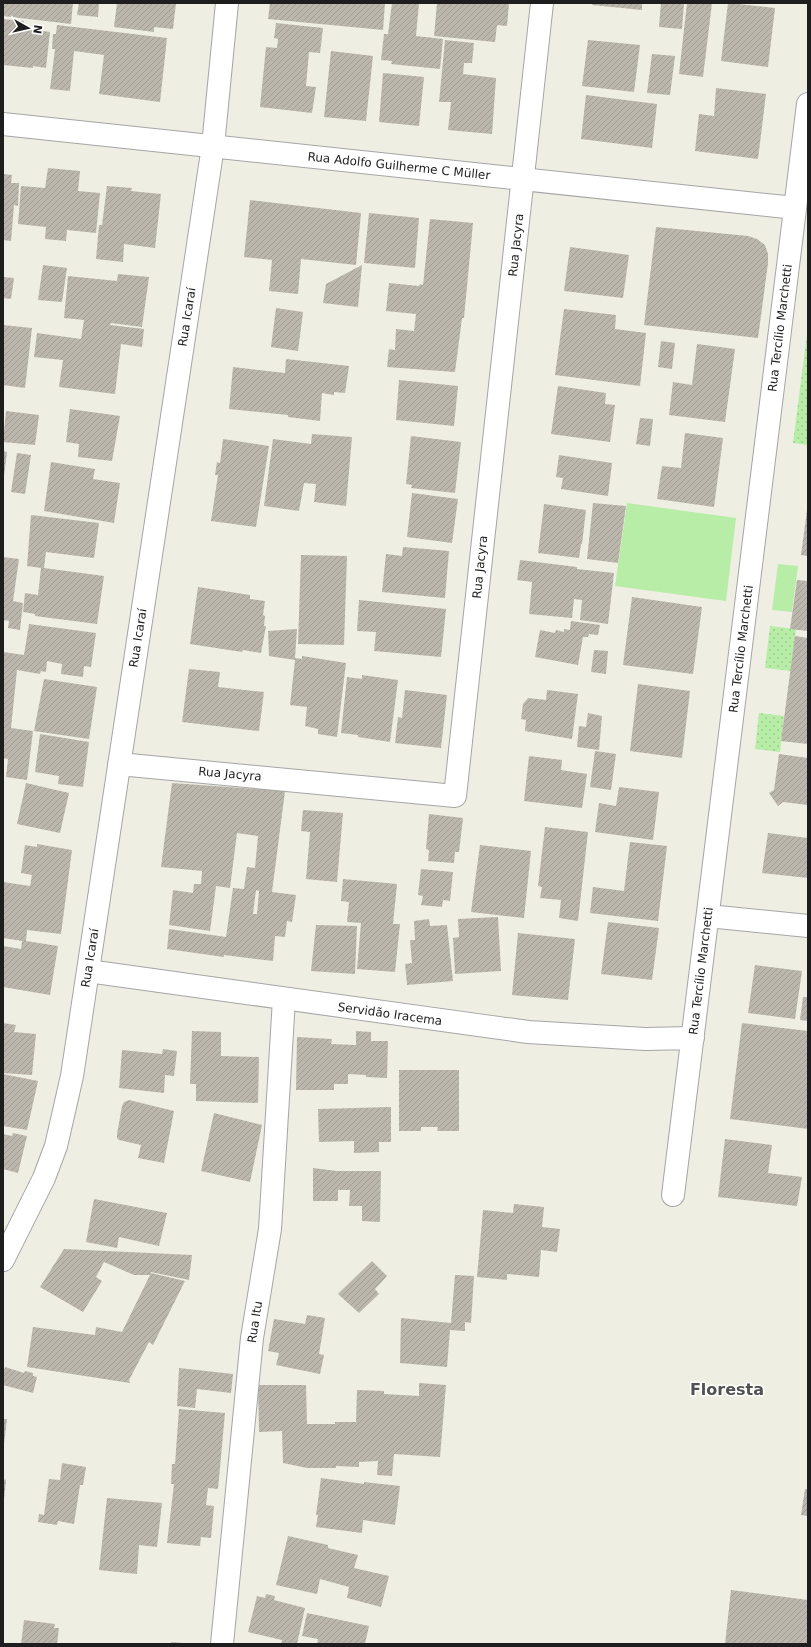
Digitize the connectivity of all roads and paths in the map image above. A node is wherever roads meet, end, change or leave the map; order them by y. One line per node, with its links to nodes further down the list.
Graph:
1 (227, 3): 5 (street, Rua Icaraí)
2 (542, 3): 6 (street, Rua Jacyra)
3 (808, 104): 7 (street, Rua Tercílio Marchetti)
4 (3, 124): 5 (street, Rua Adolfo Guilherme C Müller)
5 (213, 146): 6 (street, Rua Adolfo Guilherme C Müller); 8 (street, Rua Icaraí)
6 (523, 179): 7 (street, Rua Adolfo Guilherme C Müller); 8 (street, Rua Jacyra)
7 (795, 208): 9 (street, Rua Tercílio Marchetti)
8 (119, 764): 11 (street, Rua Icaraí)
9 (708, 916): 10 (street); 13 (street, Rua Tercílio Marchetti)
10 (808, 926)
11 (88, 971): 12 (street, Servidão Iracema); 15 (street, Rua Icaraí)
12 (284, 999): 13 (street, Servidão Iracema); 16 (street, Rua Itu)
13 (693, 1038): 14 (street, Rua Tercílio Marchetti)
14 (673, 1195)
15 (3, 1260)
16 (222, 1644)

